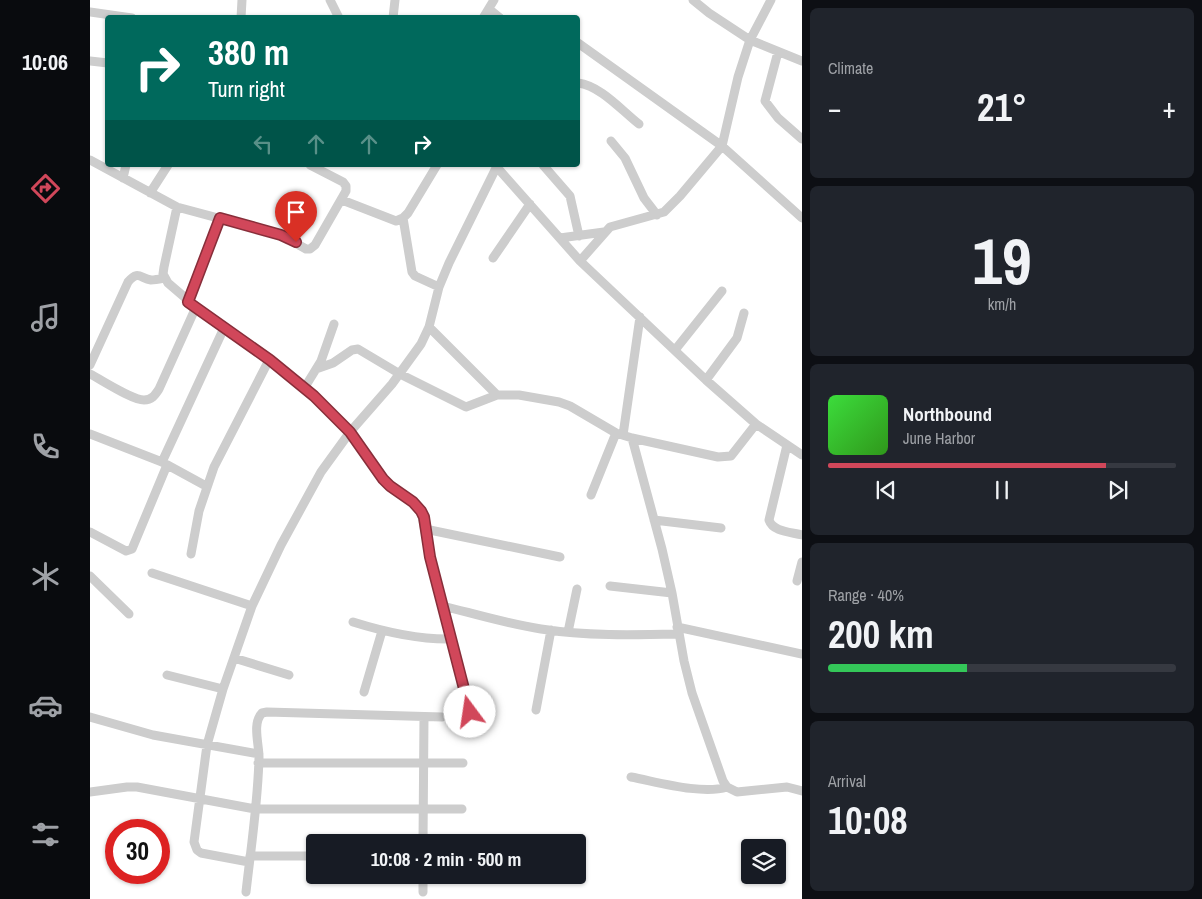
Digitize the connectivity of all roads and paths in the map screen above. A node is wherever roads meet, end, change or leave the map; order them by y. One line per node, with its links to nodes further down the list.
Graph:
1 (242, 0): 10 (street)
2 (330, 0): 11 (street)
3 (395, 0): 12 (street)
4 (494, 0): 7 (street)
5 (693, 0): 15 (street)
6 (771, 0): 15 (street)
7 (489, 9): 13 (street); 14 (street)
8 (90, 12): 9 (street)
9 (111, 15)
10 (241, 15)
11 (338, 15)
12 (393, 15)
13 (485, 15)
14 (496, 15)
15 (750, 40): 17 (street); 25 (street)
16 (580, 44): 25 (street)
17 (778, 52): 19 (street); 23 (street)
18 (90, 61): 20 (street)
19 (802, 62)
20 (105, 63)
21 (580, 83): 22 (street)
22 (639, 124)
23 (802, 139)
24 (611, 141): 39 (street)
25 (722, 146): 39 (street); 42 (street)
26 (90, 160): 34 (street)
27 (126, 167): 34 (street)
28 (167, 167): 35 (street)
29 (314, 167): 36 (street)
30 (437, 167): 41 (street)
31 (496, 167): 49 (street)
32 (497, 167): 37 (street)
33 (545, 167): 44 (street)
34 (123, 178): 35 (street)
35 (150, 193): 38 (street)
36 (342, 200): 40 (street); 41 (street)
37 (530, 204): 45 (street); 46 (street)
38 (177, 207): 40 (street); 48 (street)
39 (656, 215): 43 (street)
40 (220, 218): 51 (street)
41 (402, 218): 49 (street)
42 (802, 218)
43 (604, 232): 44 (street); 47 (street)
44 (579, 236): 45 (street)
45 (560, 238): 47 (street)
46 (493, 258)
47 (580, 261): 54 (street)
48 (165, 278): 51 (street); 58 (street)
49 (439, 287): 56 (street)
50 (722, 292): 59 (street)
51 (188, 302): 52 (street)
52 (196, 307): 57 (street); 63 (street)
53 (744, 314): 65 (street)
54 (640, 317): 59 (street); 71 (street)
55 (334, 324): 62 (street)
56 (429, 327): 64 (street); 67 (street)
57 (224, 328): 60 (street); 74 (street)
58 (93, 348): 61 (street)
59 (675, 350): 65 (street)
60 (270, 360): 66 (street); 75 (street)
61 (90, 365)
62 (316, 369): 64 (street); 66 (street)
63 (90, 374)
64 (400, 374): 67 (street); 69 (street)
65 (706, 380): 68 (street)
66 (305, 387): 69 (street)
67 (497, 395): 71 (street)
68 (756, 424): 71 (street); 72 (street)
69 (350, 432): 78 (street); 91 (street)
70 (90, 434): 74 (street)
71 (623, 435): 76 (street); 77 (street)
72 (787, 445): 73 (street); 81 (street)
73 (802, 455)
74 (164, 464): 75 (street); 80 (street)
75 (206, 486): 82 (street)
76 (592, 495)
77 (654, 520): 79 (street); 90 (street)
78 (425, 528): 83 (street); 92 (street)
79 (721, 528)
80 (90, 532)
81 (802, 535)
82 (191, 554)
83 (560, 557)
84 (802, 562): 87 (street)
85 (152, 573): 91 (street)
86 (90, 576): 93 (street)
87 (797, 581)
88 (610, 586): 90 (street)
89 (576, 589): 98 (street)
90 (672, 593): 96 (street)
91 (252, 606): 101 (street)
92 (443, 606): 95 (street); 99 (street)
93 (129, 614)
94 (353, 622): 97 (street)
95 (551, 630): 98 (street); 106 (street)
96 (678, 630): 98 (street); 100 (street); 116 (street)
97 (382, 631): 99 (street); 105 (street)
98 (568, 632)
99 (452, 639): 107 (street)
100 (802, 654)
101 (234, 658): 103 (street); 104 (street)
102 (167, 675): 104 (street)
103 (288, 675)
104 (223, 689): 111 (street)
105 (364, 692)
106 (536, 710)
107 (470, 712)
108 (424, 717): 109 (street); 112 (street); 113 (street)
109 (442, 717)
110 (90, 718): 111 (street)
111 (207, 746): 112 (street); 119 (street)
112 (259, 759): 113 (street); 120 (street)
113 (424, 762): 114 (street); 122 (street)
114 (463, 764)
115 (631, 777): 116 (street)
116 (728, 788): 117 (street)
117 (802, 791)
118 (90, 792): 119 (street)
119 (200, 799): 120 (street); 125 (street)
120 (255, 809): 122 (street); 125 (street)
121 (462, 809): 122 (street)
122 (424, 810): 123 (street)
123 (423, 834)
124 (306, 856): 125 (street)
125 (250, 859): 127 (street)
126 (423, 884): 128 (street)
127 (246, 892)
128 (423, 892)

